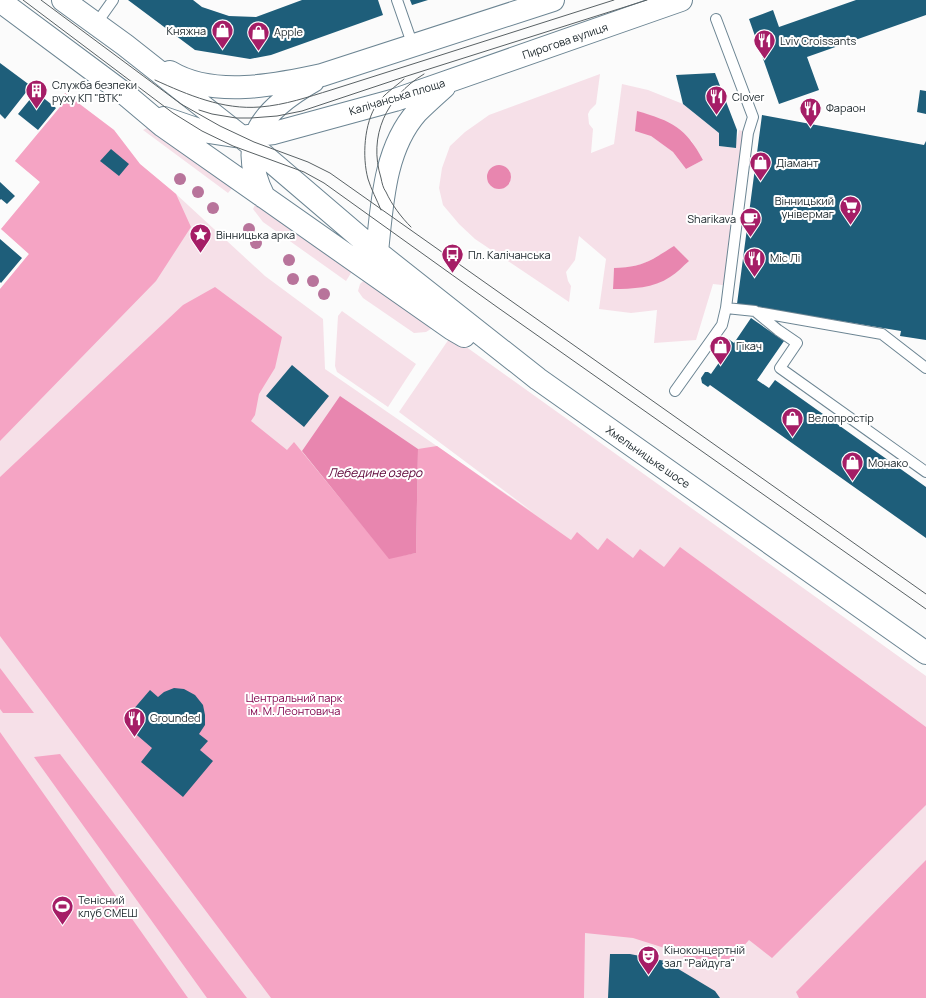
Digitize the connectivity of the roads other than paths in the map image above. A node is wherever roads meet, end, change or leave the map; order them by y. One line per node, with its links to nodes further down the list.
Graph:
1 (63, 0): 8 (main road)
2 (113, 0): 8 (lane)
3 (397, 0): 10 (lane)
4 (553, 0): 10 (main road)
5 (681, 0): 12 (main road, Пирогова вулиця)
6 (0, 1): 13 (main road, Калічанська площа)
7 (716, 19): 17 (lane)
8 (96, 24): 9 (main road)
9 (125, 45): 11 (main road); 14 (main road)
10 (413, 46): 11 (main road)
11 (322, 76): 14 (main road)
12 (450, 81): 14 (main road, Калічанська площа); 16 (main road, Калічанська площа)
13 (128, 96): 14 (main road, Калічанська площа); 15 (main road, Калічанська площа)
14 (250, 140): 15 (main road); 16 (main road)
15 (264, 197): 20 (main road, Калічанська площа)
16 (377, 252): 20 (main road, Хмельницьке шосе)
17 (726, 308): 18 (lane); 21 (lane)
18 (755, 311): 19 (lane); 22 (lane)
19 (926, 368)
20 (538, 379): 23 (main road, Хмельницьке шосе)
21 (675, 390)
22 (926, 472)
23 (926, 653)

